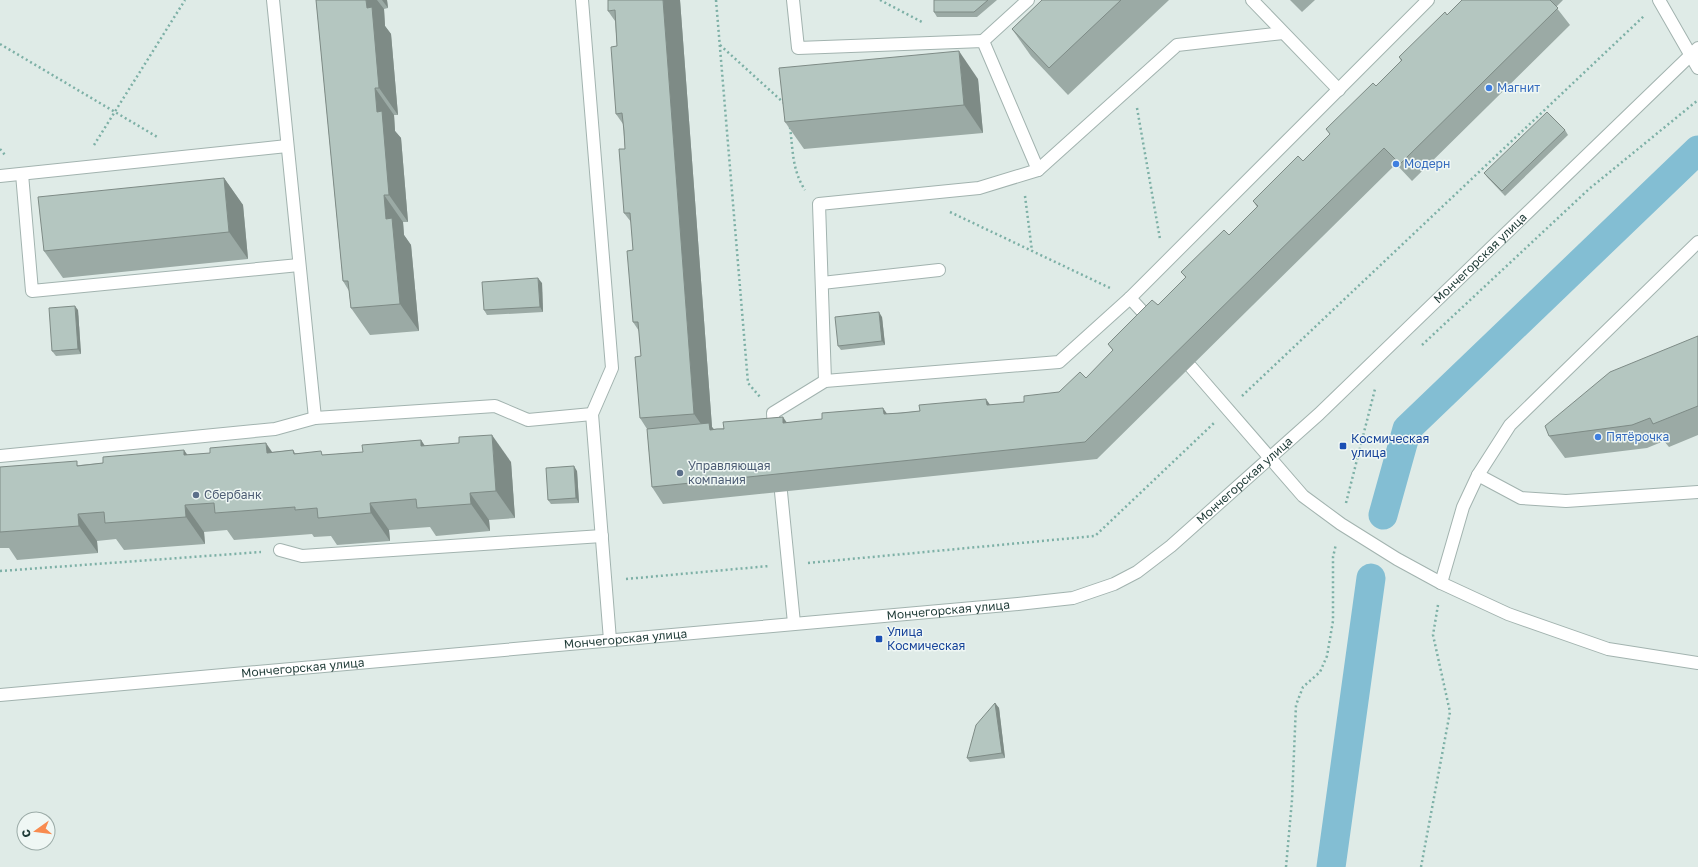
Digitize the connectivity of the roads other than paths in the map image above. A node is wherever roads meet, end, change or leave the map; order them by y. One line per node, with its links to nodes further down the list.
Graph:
1 (273, 0): 13 (street)
2 (582, 0): 25 (street)
3 (793, 0): 9 (street)
4 (1028, 0): 9 (street)
5 (1252, 0): 8 (street)
6 (1428, 0): 12 (street)
7 (1659, 0): 10 (street)
8 (1283, 33): 12 (street); 14 (street)
9 (983, 40): 14 (street)
10 (1694, 52): 11 (street); 29 (street, Мончегорская улица)
11 (1698, 68)
12 (1340, 90): 21 (street)
13 (288, 146): 15 (street); 18 (street)
14 (1038, 170): 20 (street)
15 (22, 174): 16 (street); 18 (street)
16 (0, 176)
17 (1698, 242): 30 (street)
18 (299, 265): 26 (street)
19 (939, 270): 20 (street)
20 (822, 283): 24 (street)
21 (1130, 298): 22 (street); 24 (street)
22 (1156, 326)
23 (1191, 367): 29 (street)
24 (825, 382): 27 (street)
25 (592, 414): 26 (street); 33 (street)
26 (315, 418): 28 (street)
27 (775, 435)
28 (0, 456)
29 (1270, 458): 35 (street); 36 (street, Мончегорская улица)
30 (1478, 475): 32 (street); 35 (street)
31 (781, 492): 36 (street)
32 (1698, 492)
33 (602, 536): 34 (street); 37 (street)
34 (280, 550)
35 (1441, 583): 38 (street)
36 (794, 623): 37 (street, Мончегорская улица)
37 (610, 640): 39 (street, Мончегорская улица)
38 (1698, 663)
39 (0, 695)

